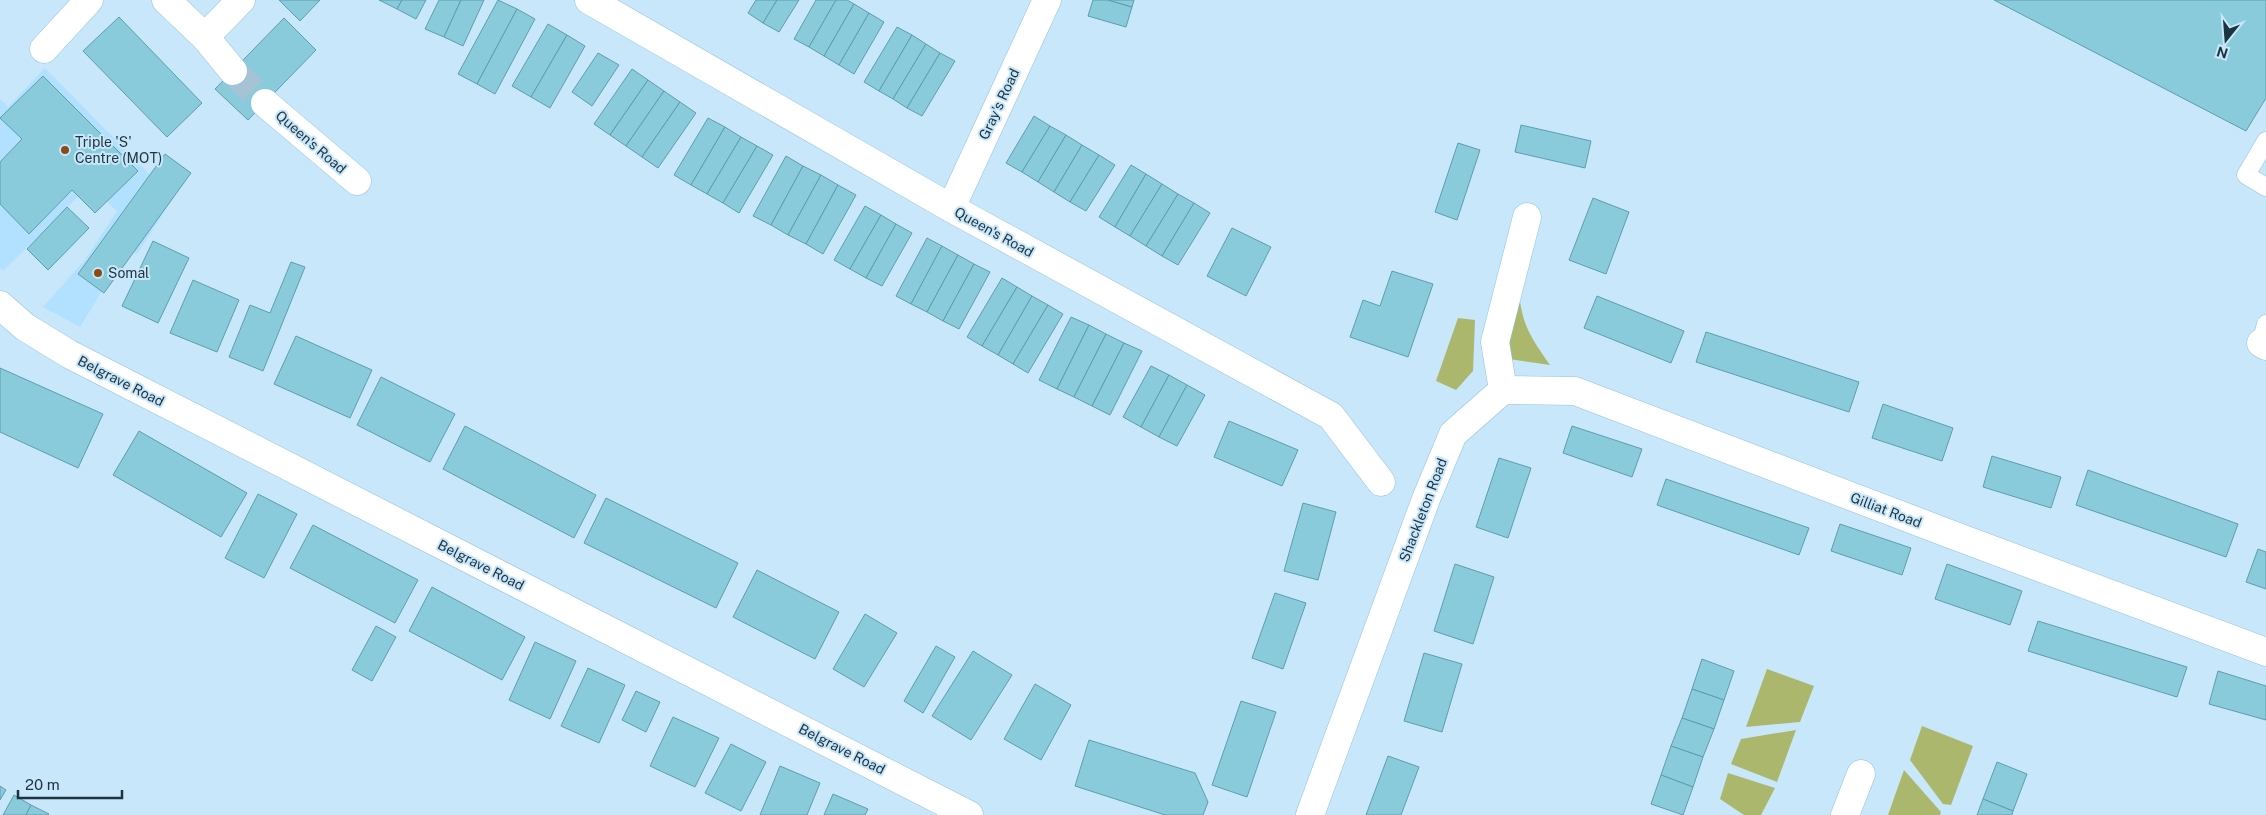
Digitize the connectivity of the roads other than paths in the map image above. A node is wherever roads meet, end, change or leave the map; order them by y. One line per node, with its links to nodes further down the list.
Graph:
1 (89, 0): 7 (street)
2 (166, 0): 6 (street)
3 (241, 0): 6 (street)
4 (589, 0): 13 (street, Queen's Road)
5 (1047, 0): 13 (street, Gray's Road)
6 (205, 37): 8 (street)
7 (44, 49)
8 (233, 71)
9 (265, 103): 11 (street, Queen's Road)
10 (2266, 141): 12 (lane)
11 (357, 182)
12 (2266, 187)
13 (951, 208): 17 (street, Queen's Road)
14 (1527, 218): 16 (street)
15 (0, 305): 20 (street, Belgrave Road)
16 (1503, 390): 18 (street, Gilliat Road); 21 (street, Shackleton Road)
17 (1382, 482)
18 (2266, 652)
19 (1861, 774): 22 (street)
20 (969, 815)
21 (1310, 815)
22 (1845, 815)

